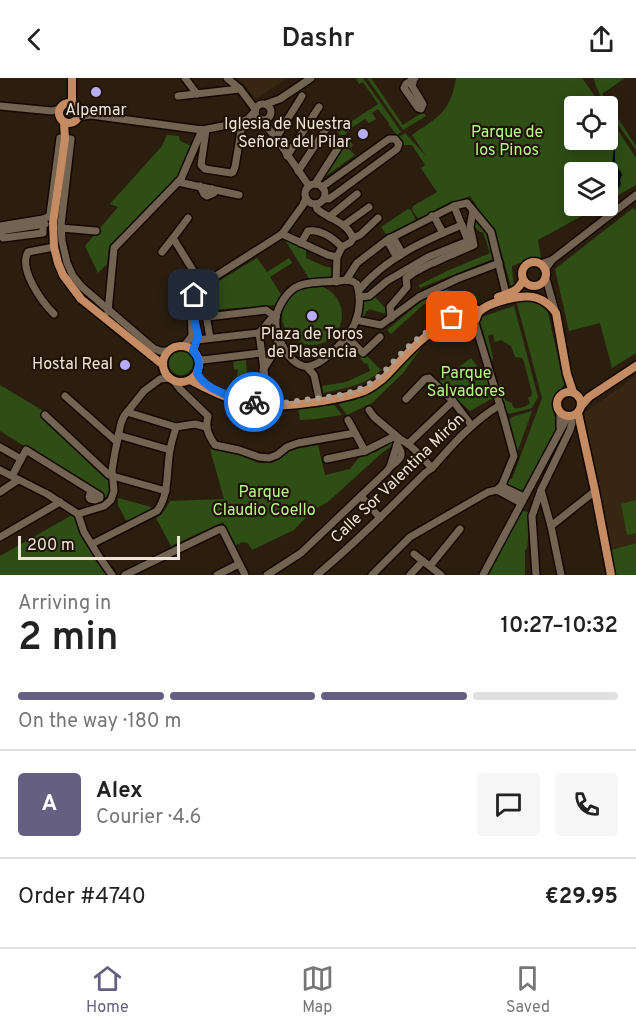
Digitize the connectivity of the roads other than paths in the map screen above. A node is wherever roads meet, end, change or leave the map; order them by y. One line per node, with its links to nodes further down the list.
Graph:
1 (71, 78): 11 (main road)
2 (185, 78): 6 (street)
3 (227, 78): 5 (street)
4 (310, 78): 12 (street)
5 (240, 89): 6 (street); 12 (street)
6 (197, 94): 7 (street)
7 (178, 96)
8 (302, 96): 17 (street)
9 (0, 106): 11 (street)
10 (319, 107): 20 (street)
11 (63, 112): 13 (main road); 13 (main road); 18 (main road)
12 (262, 112): 14 (street); 17 (street)
13 (79, 114): 16 (street)
14 (239, 123): 16 (street); 16 (street)
15 (330, 123): 21 (street)
16 (204, 130): 22 (street)
17 (276, 138): 20 (street)
18 (65, 139): 36 (street); 40 (main road)
19 (343, 141): 23 (street)
20 (287, 156): 21 (street)
21 (298, 171): 23 (street)
22 (178, 182): 25 (street); 70 (street)
23 (316, 185): 27 (street); 27 (street); 28 (street)
24 (357, 194): 33 (street)
25 (239, 195)
26 (636, 195): 57 (street)
27 (324, 199): 28 (street)
28 (309, 202): 33 (street); 44 (street)
29 (454, 206): 31 (street); 32 (street); 38 (street)
30 (369, 207): 37 (street)
31 (473, 211): 55 (street); 56 (street)
32 (432, 216): 43 (street); 47 (street)
33 (329, 217): 37 (street)
34 (188, 218): 45 (street)
35 (378, 218): 46 (street)
36 (43, 224): 39 (street); 40 (street); 42 (street)
37 (344, 225): 46 (street)
38 (462, 225): 43 (street); 55 (street)
39 (0, 226)
40 (56, 226): 41 (street); 50 (main road); 70 (street)
41 (96, 231)
42 (0, 233)
43 (442, 233): 49 (street)
44 (282, 234): 48 (street); 63 (street)
45 (173, 238): 52 (street); 63 (street)
46 (353, 238): 51 (street)
47 (389, 239): 53 (street); 60 (street)
48 (301, 243): 51 (street); 54 (street)
49 (420, 244): 53 (street); 55 (street)
50 (54, 247): 72 (street); 79 (main road)
51 (342, 247): 54 (street)
52 (162, 252)
53 (400, 255): 58 (street)
54 (337, 257): 62 (street)
55 (429, 261): 61 (street); 77 (street)
56 (499, 263): 66 (street); 77 (street)
57 (543, 271): 59 (main road); 64 (main road); 71 (street)
58 (374, 273): 60 (street); 61 (street); 65 (street)
59 (523, 280): 64 (main road); 66 (main road)
60 (350, 281): 62 (street); 65 (street)
61 (387, 281): 65 (street)
62 (336, 282): 76 (street)
63 (202, 285): 68 (street)
64 (535, 286): 67 (main road); 69 (main road)
65 (359, 293): 78 (street)
66 (506, 294): 74 (main road)
67 (522, 296): 69 (main road); 74 (main road)
68 (191, 304): 73 (street); 86 (street)
69 (550, 305): 71 (main road)
70 (108, 310): 79 (street); 90 (street)
71 (556, 313): 106 (main road)
72 (54, 314)
73 (194, 314): 75 (street); 85 (street)
74 (472, 314): 99 (main road); 101 (main road); 105 (street)
75 (207, 317): 76 (street); 84 (street)
76 (276, 317): 80 (street); 81 (street)
77 (391, 318): 78 (street)
78 (356, 320): 82 (street)
79 (107, 321): 92 (main road)
80 (259, 333): 84 (street); 91 (street)
81 (279, 337): 88 (street); 89 (street)
82 (348, 337): 83 (street); 94 (street)
83 (380, 337)
84 (210, 338): 85 (street)
85 (197, 340): 87 (street)
86 (184, 346): 87 (main road); 90 (main road)
87 (193, 351): 93 (main road)
88 (275, 351): 89 (street); 97 (street)
89 (285, 351): 96 (street)
90 (166, 353): 92 (main road); 99 (main road)
91 (261, 353): 93 (street); 97 (street)
92 (149, 355): 99 (main road)
93 (199, 359): 99 (main road)
94 (320, 362): 96 (street); 98 (street)
95 (636, 366): 106 (main road)
96 (307, 367): 98 (street)
97 (263, 370): 104 (street)
98 (314, 375): 101 (street)
99 (176, 378): 104 (main road); 108 (street); 113 (street)
100 (65, 396): 115 (street)
101 (319, 398): 104 (main road)
102 (406, 399): 103 (street)
103 (453, 401): 111 (street); 117 (street)
104 (273, 404)
105 (500, 405): 111 (street, Calle Sor Valentina Mirón); 127 (street)
106 (574, 406): 129 (street); 131 (main road); 134 (street)
107 (369, 410): 116 (street)
108 (127, 412): 112 (street); 115 (street)
109 (45, 415): 125 (street)
110 (348, 420): 114 (street)
111 (472, 426): 123 (street, Calle Sor Valentina Mirón)
112 (176, 427): 113 (street); 119 (street)
113 (206, 427): 114 (street)
114 (355, 433): 120 (street)
115 (118, 438): 119 (street); 125 (street)
116 (398, 442): 117 (street); 120 (street); 133 (street)
117 (408, 444): 123 (street)
118 (0, 447): 121 (street)
119 (170, 450): 130 (street)
120 (365, 452): 122 (street)
121 (21, 459): 126 (street); 128 (street)
122 (327, 459)
123 (432, 468): 137 (street, Calle Sor Valentina Mirón)
124 (0, 470): 126 (street)
125 (113, 477): 130 (street); 136 (street)
126 (15, 478): 132 (street); 135 (street)
127 (499, 487): 134 (street); 152 (street)
128 (91, 490)
129 (541, 490): 138 (street); 156 (street)
130 (166, 491): 141 (street)
131 (595, 491): 138 (street); 158 (main road)
132 (0, 492)
133 (361, 496): 137 (street); 150 (street)
134 (523, 500): 155 (street)
135 (60, 502): 136 (street); 140 (street)
136 (78, 514): 141 (street)
137 (380, 518): 151 (street, Calle Sor Valentina Mirón)
138 (551, 526): 157 (street)
139 (460, 529): 145 (street)
140 (0, 537)
141 (92, 544): 146 (street)
142 (414, 554): 143 (street)
143 (423, 561): 145 (street); 153 (street)
144 (239, 564): 147 (street); 148 (street); 149 (street)
145 (430, 566): 154 (street)
146 (112, 575)
147 (125, 575)
148 (217, 575)
149 (245, 575)
150 (267, 575)
151 (316, 575)
152 (372, 575)
153 (410, 575)
154 (441, 575)
155 (483, 575)
156 (536, 575)
157 (561, 575)
158 (611, 575)

